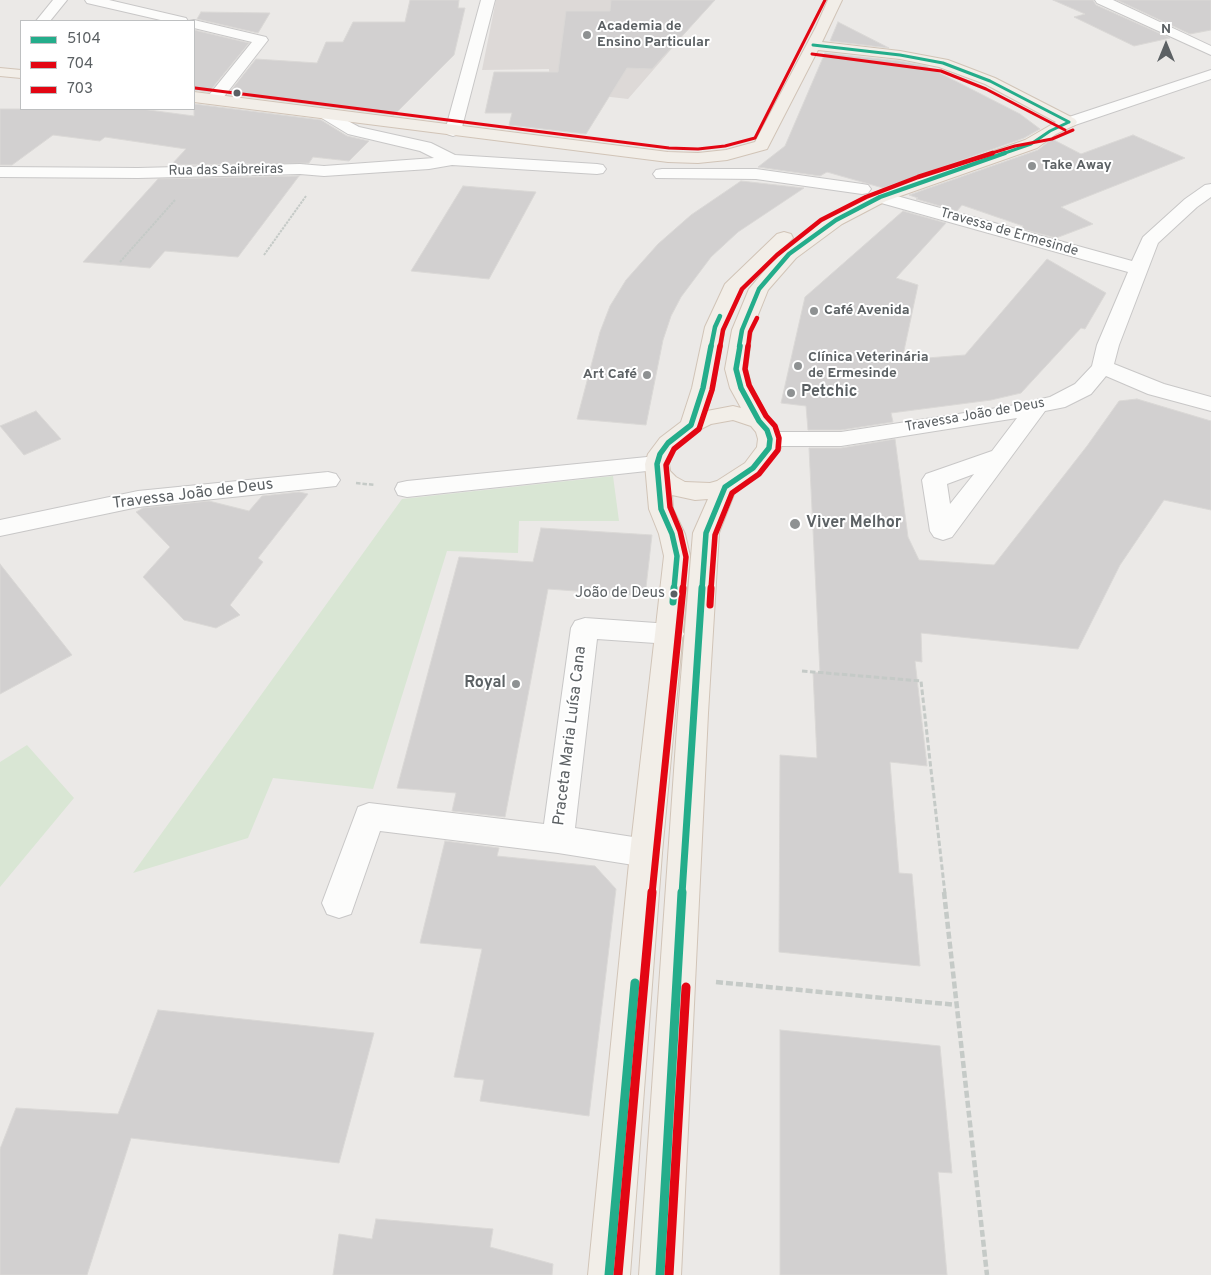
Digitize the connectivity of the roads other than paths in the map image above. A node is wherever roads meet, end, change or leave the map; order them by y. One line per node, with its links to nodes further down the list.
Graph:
1 (60, 0): 6 (street)
2 (92, 0): 7 (street)
3 (488, 0): 18 (street)
4 (835, 0): 9 (main road)
5 (1102, 0): 10 (street)
6 (44, 20)
7 (177, 20)
8 (195, 24): 15 (street)
9 (813, 45): 17 (main road); 18 (main road)
10 (1211, 51)
11 (0, 72): 12 (main road)
12 (20, 74)
13 (1211, 74): 17 (street)
14 (195, 97): 15 (main road)
15 (213, 100): 16 (main road)
16 (326, 114): 18 (main road); 19 (street)
17 (1069, 122): 24 (main road)
18 (454, 130)
19 (452, 160): 20 (street); 21 (street, Rua das Saibreiras)
20 (597, 169)
21 (0, 172)
22 (662, 174): 24 (street, Travessa de Ermesinde)
23 (1211, 189): 25 (street, Travessa João de Deus)
24 (871, 193): 25 (street, Travessa de Ermesinde); 29 (main road); 30 (main road)
25 (1138, 269): 26 (street, Travessa João de Deus)
26 (1102, 367): 27 (street); 28 (street, Travessa João de Deus)
27 (1211, 404)
28 (1038, 406): 30 (street, Travessa João de Deus); 31 (street)
29 (691, 425): 30 (main road); 32 (main road)
30 (765, 430): 34 (main road)
31 (1000, 456)
32 (658, 469): 34 (main road); 35 (street); 37 (main road)
33 (328, 480): 36 (street, Travessa João de Deus)
34 (726, 487): 42 (main road)
35 (407, 489)
36 (0, 528)
37 (670, 634): 38 (street, Praceta Maria Luísa Cana); 39 (main road)
38 (558, 839): 39 (street, Praceta Maria Luísa Cana); 40 (street, Praceta Maria Luísa Cana)
39 (646, 853): 41 (main road)
40 (339, 903)
41 (609, 1275)
42 (660, 1275)

